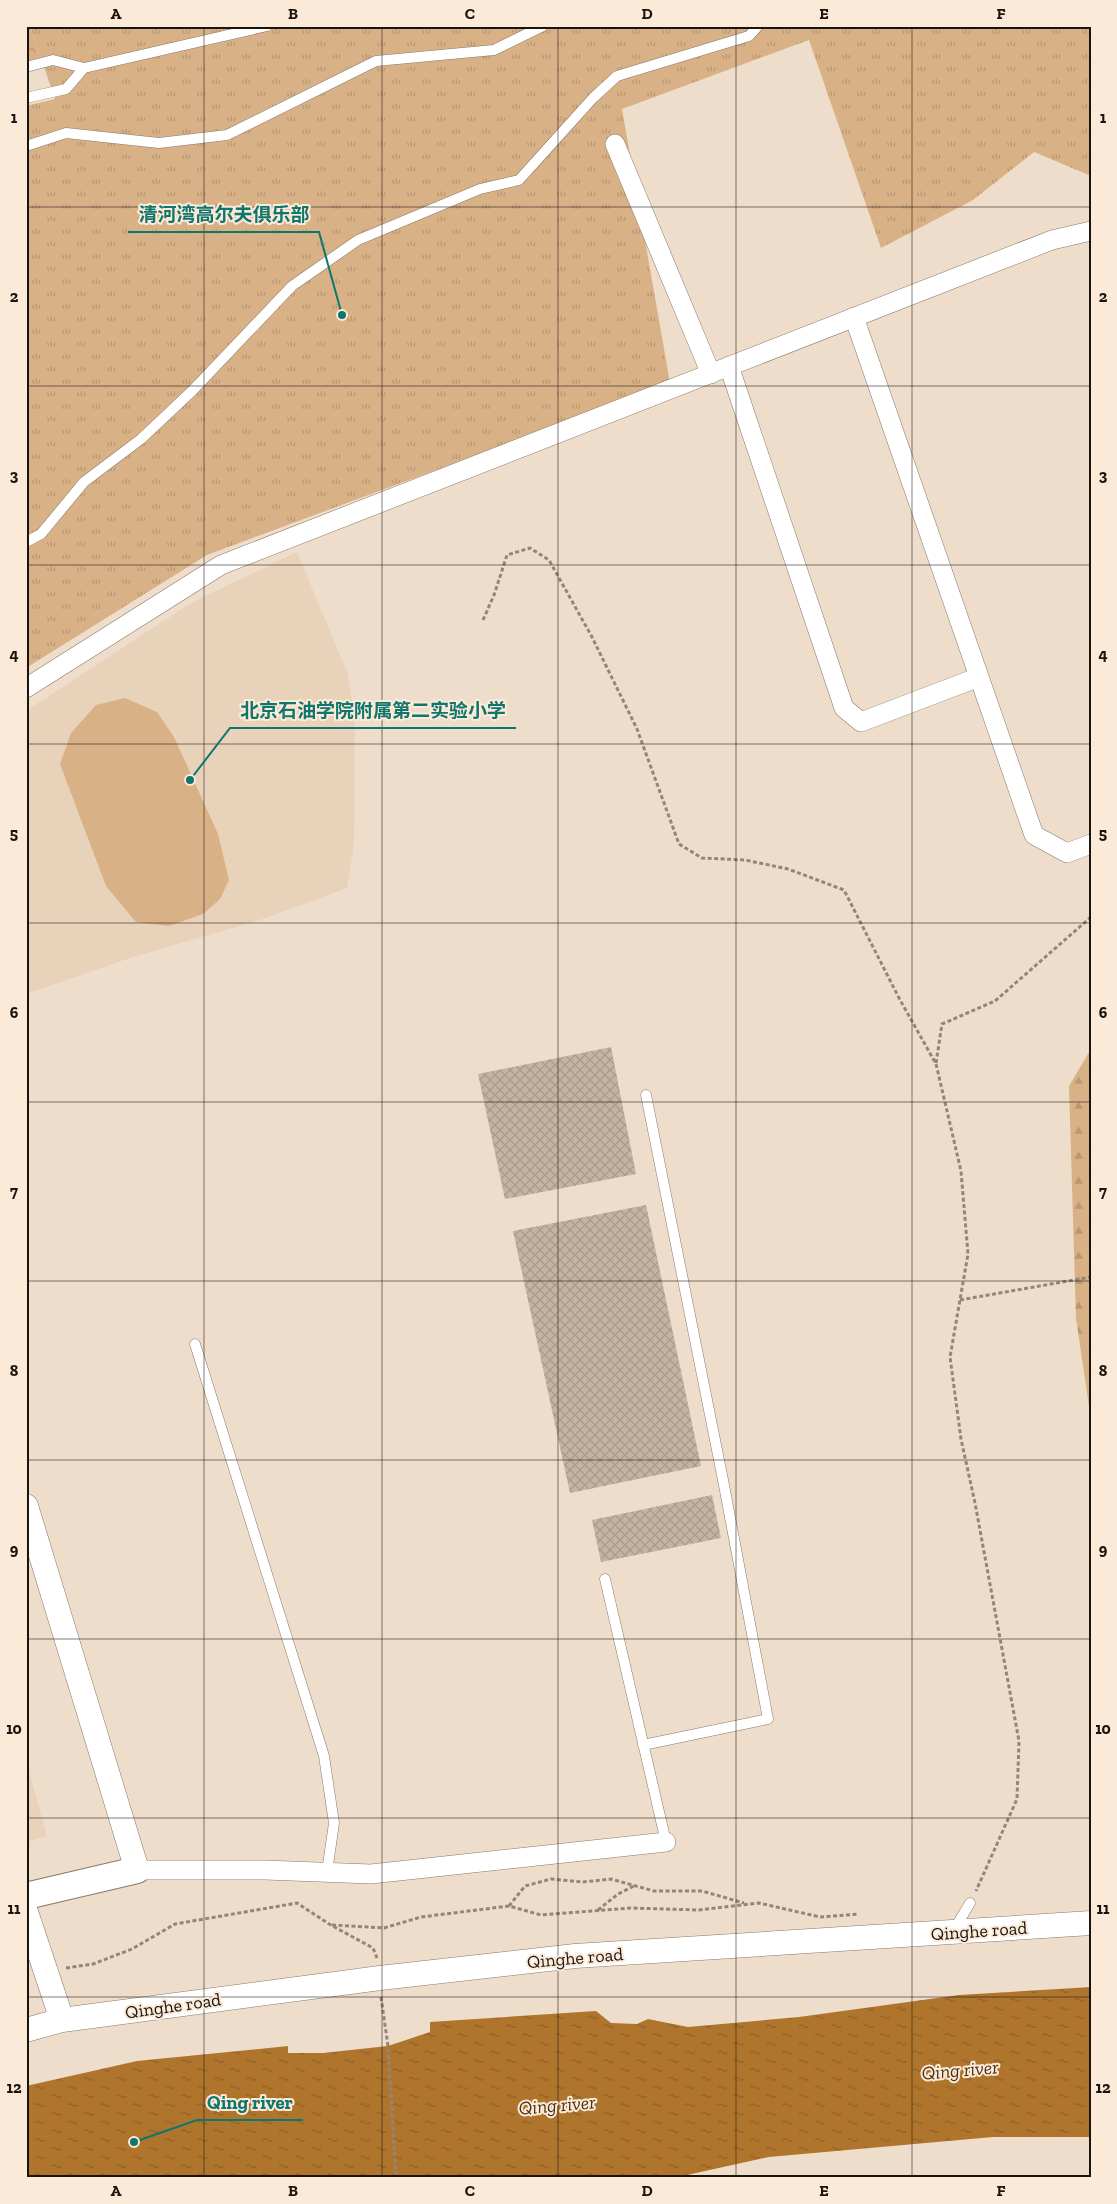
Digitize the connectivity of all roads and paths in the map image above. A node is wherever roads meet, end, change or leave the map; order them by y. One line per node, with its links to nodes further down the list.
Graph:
1 (268, 26): 5 (lane)
2 (544, 26): 8 (lane)
3 (758, 26): 13 (lane)
4 (26, 67): 5 (lane)
5 (84, 68): 6 (lane)
6 (26, 98)
7 (615, 144): 12 (street)
8 (26, 146)
9 (1091, 231): 10 (street)
10 (854, 317): 11 (street); 15 (street)
11 (729, 366): 12 (street); 15 (street)
12 (710, 374): 16 (street)
13 (26, 542)
14 (482, 620): 19 (path)
15 (979, 677): 17 (street)
16 (26, 688)
17 (1091, 844)
18 (1091, 917): 19 (path)
19 (936, 1064): 22 (path)
20 (646, 1095): 26 (lane)
21 (1091, 1277): 22 (path)
22 (960, 1300): 32 (path)
23 (195, 1344): 29 (lane)
24 (26, 1506): 28 (street)
25 (605, 1578): 26 (lane)
26 (643, 1746): 27 (lane)
27 (666, 1842): 29 (street)
28 (137, 1870): 29 (street); 31 (main road)
29 (327, 1872)
30 (634, 1886): 33 (path); 34 (path); 35 (path)
31 (26, 1896)
32 (970, 1903): 40 (lane)
33 (747, 1904): 35 (path); 37 (path)
34 (509, 1906): 35 (path); 39 (path)
35 (597, 1911)
36 (26, 1912): 43 (street)
37 (859, 1914)
38 (1091, 1923): 40 (street, Qinghe road)
39 (329, 1924): 41 (path); 42 (path)
40 (953, 1933): 42 (street, Qinghe road)
41 (66, 1968)
42 (380, 1983): 43 (street, Qinghe road); 45 (path)
43 (62, 2020): 44 (street, Qinghe road)
44 (26, 2030)
45 (396, 2178)

